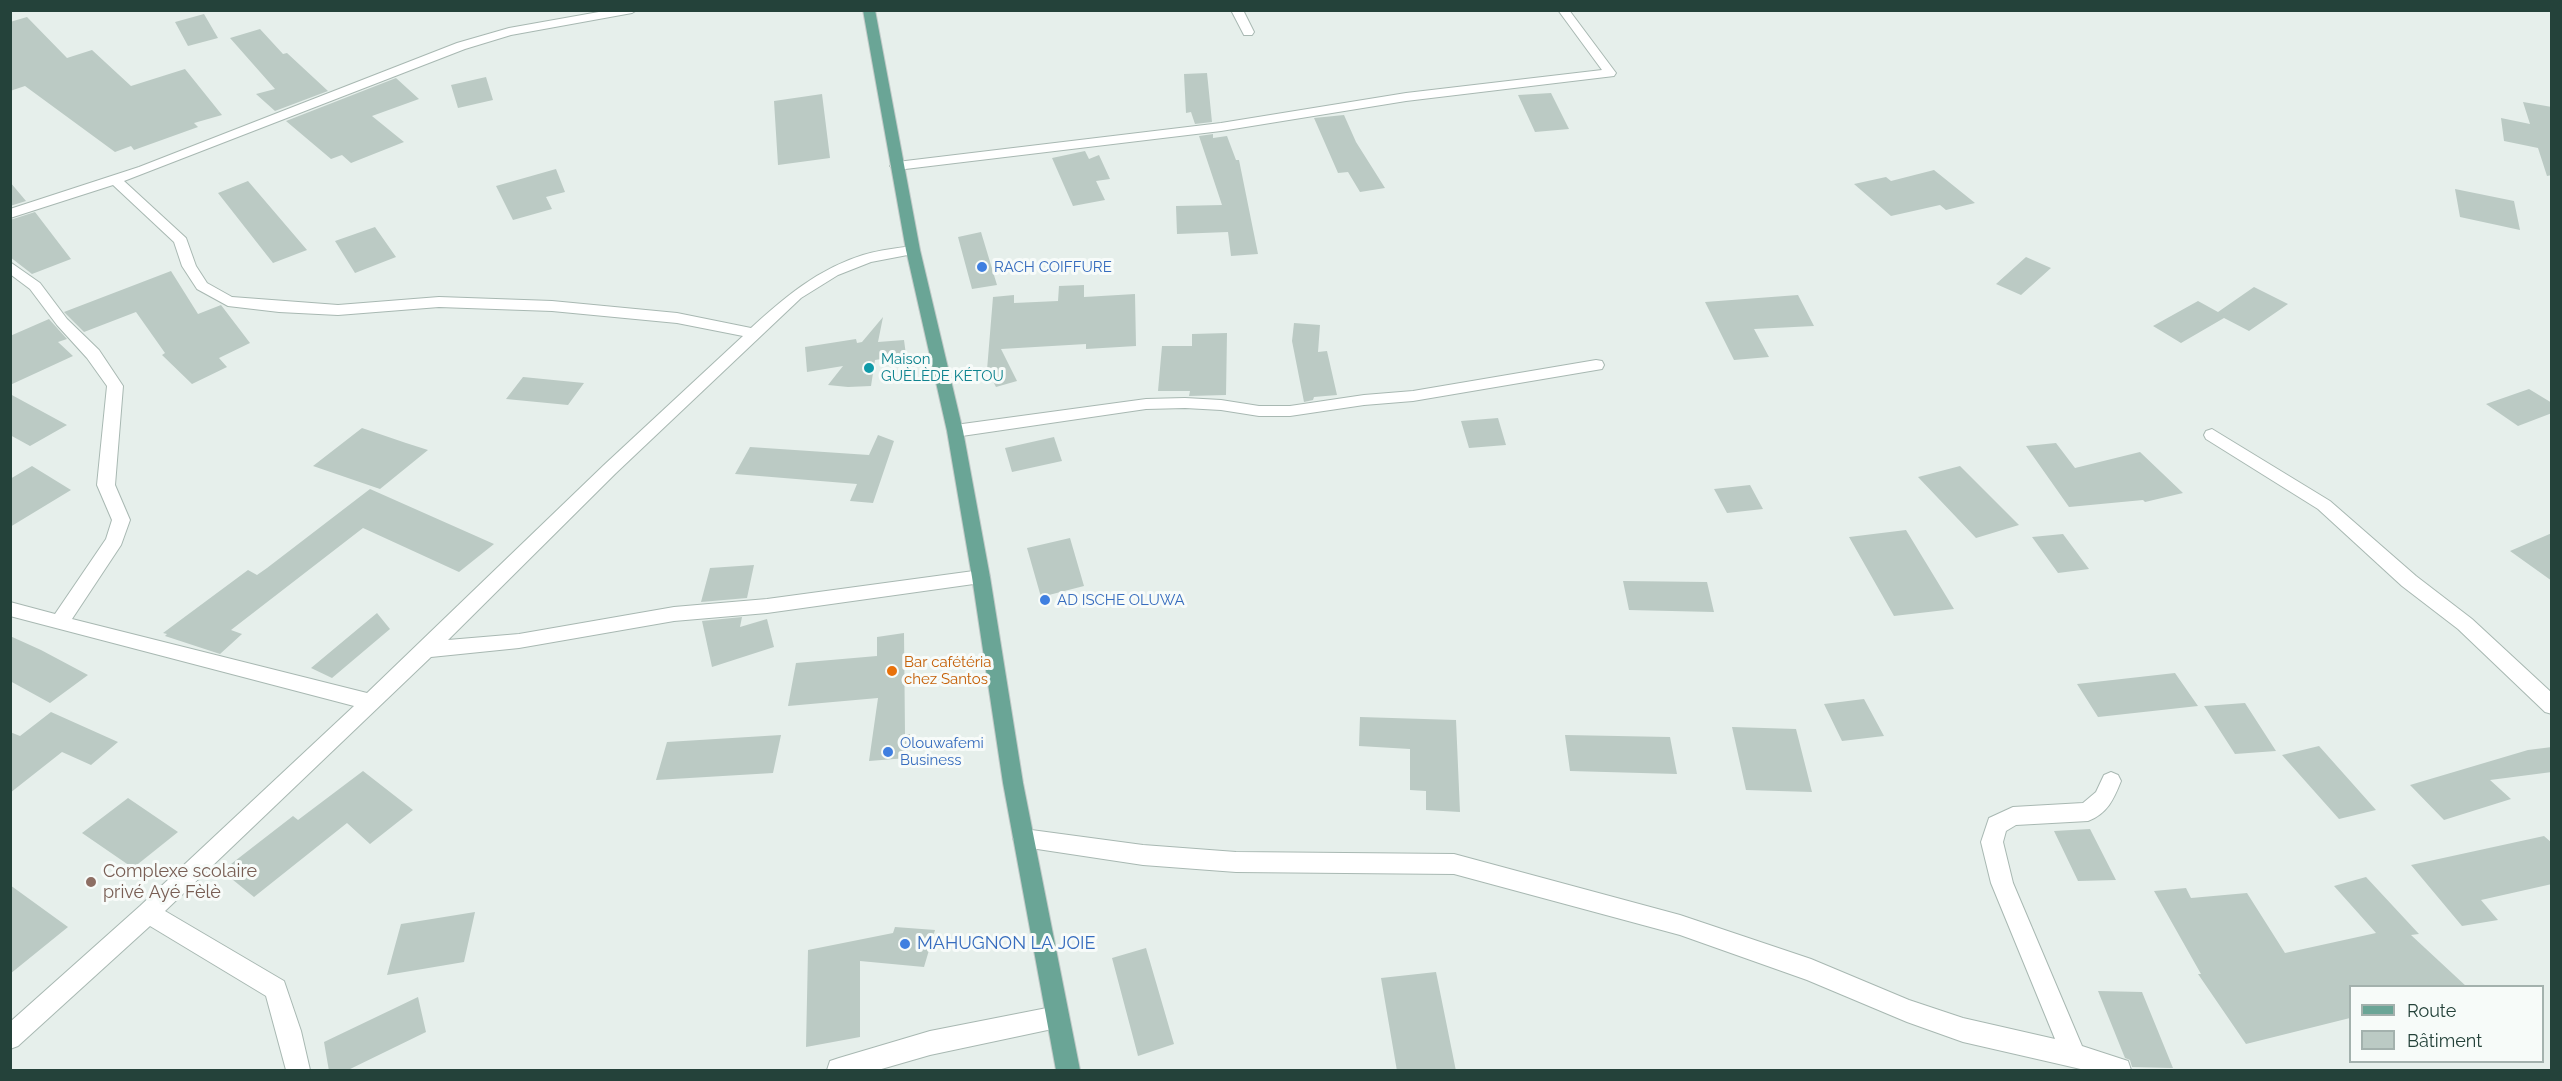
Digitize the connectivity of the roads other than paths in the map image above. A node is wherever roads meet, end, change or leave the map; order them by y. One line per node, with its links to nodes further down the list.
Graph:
1 (591, 10): 6 (street)
2 (632, 10): 6 (street)
3 (869, 10): 8 (main road)
4 (1238, 10): 7 (street)
5 (1563, 10): 8 (street)
6 (609, 13): 9 (street)
7 (1248, 32)
8 (897, 166): 11 (main road)
9 (116, 180): 10 (street); 13 (street)
10 (10, 214)
11 (913, 250): 13 (street); 15 (main road)
12 (10, 266): 19 (street)
13 (756, 334): 20 (street)
14 (1596, 365): 15 (street)
15 (956, 431): 17 (main road)
16 (2212, 435): 22 (street)
17 (981, 577): 20 (street); 24 (main road)
18 (10, 609): 19 (street)
19 (58, 623): 21 (street)
20 (426, 650): 21 (street)
21 (371, 702): 25 (street)
22 (2552, 706)
23 (2111, 781): 28 (street)
24 (1024, 838): 26 (main road); 28 (street)
25 (148, 913): 27 (street); 29 (street)
26 (1057, 1017): 30 (street); 31 (main road)
27 (10, 1038)
28 (2074, 1055): 32 (street)
29 (298, 1071)
30 (839, 1071)
31 (1068, 1071)
32 (2119, 1071)

